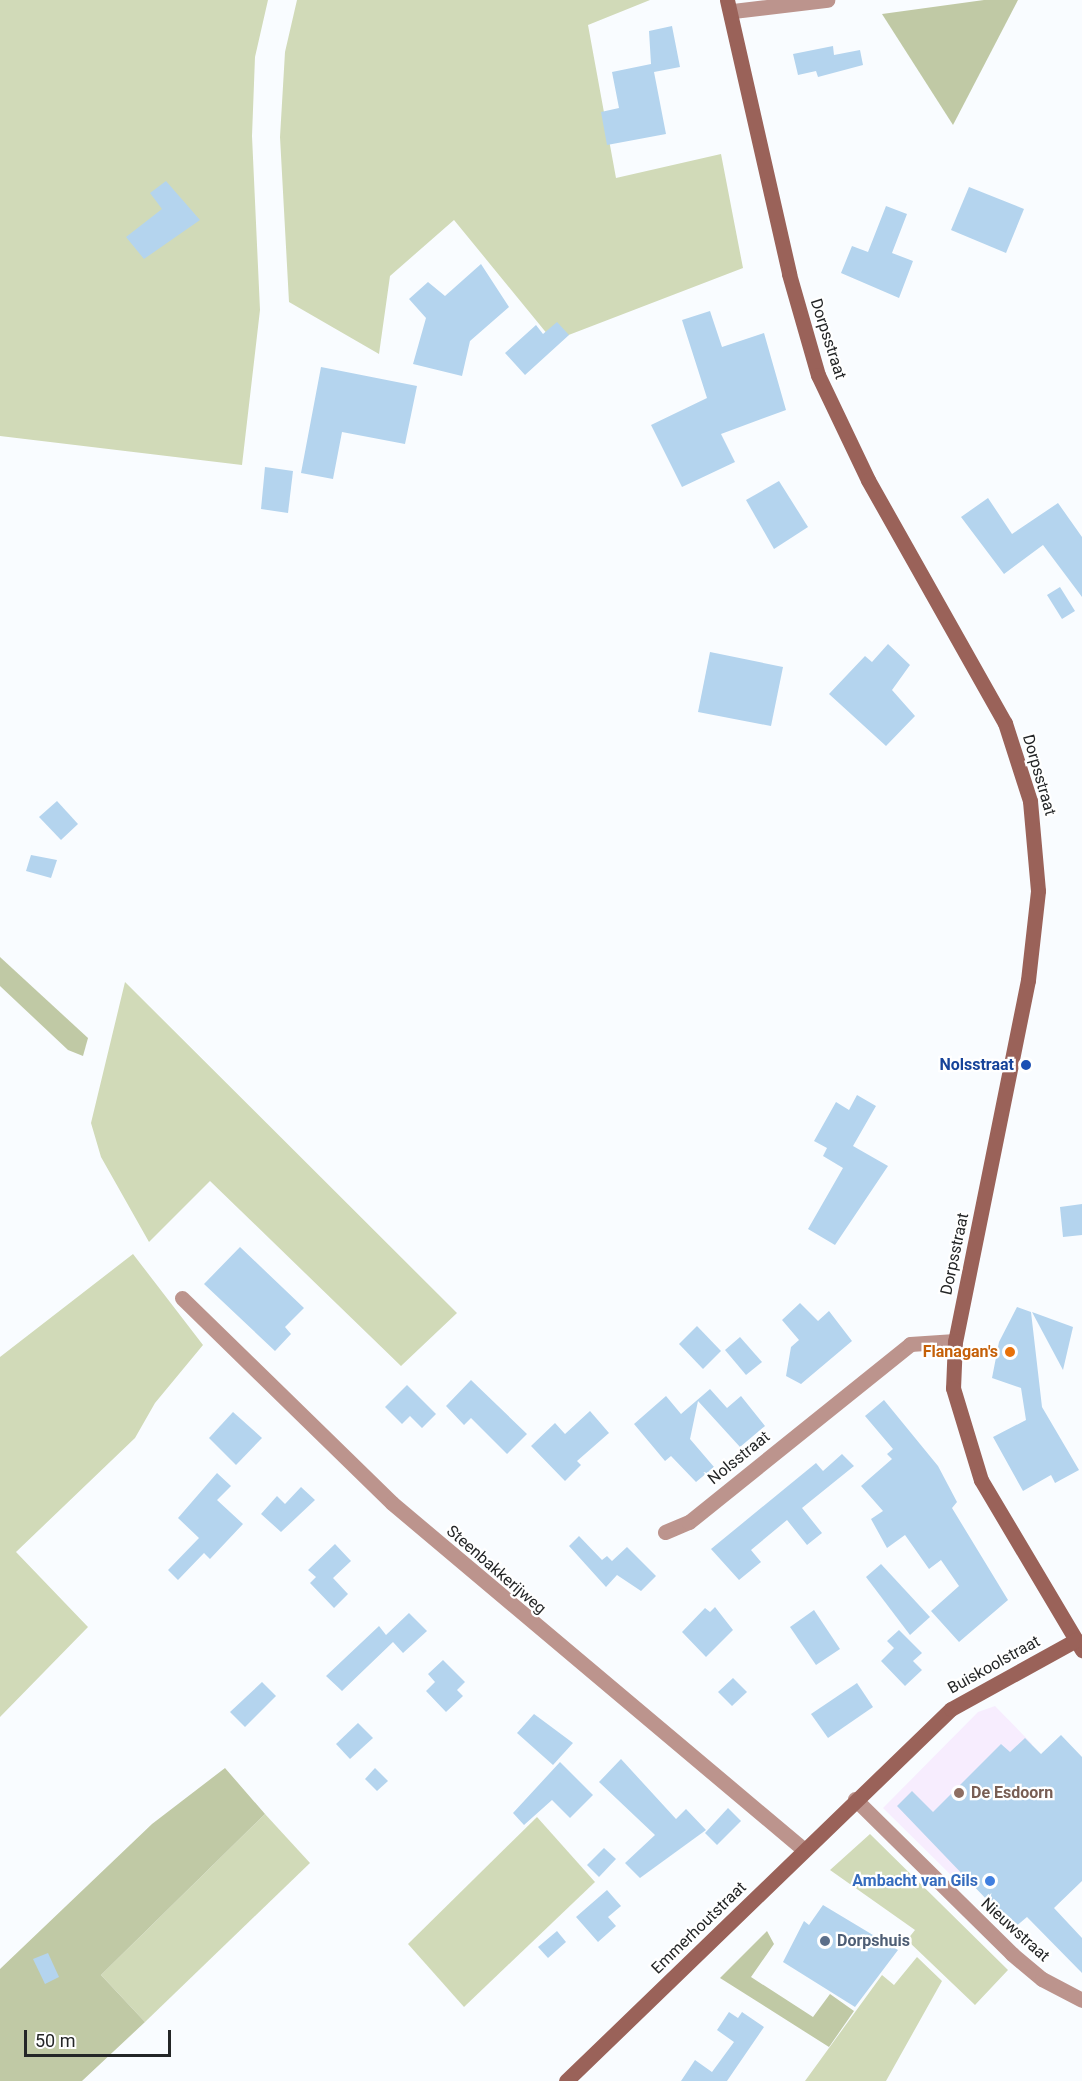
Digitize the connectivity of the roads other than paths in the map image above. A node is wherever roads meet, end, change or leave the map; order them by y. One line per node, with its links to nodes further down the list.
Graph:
1 (827, 0): 2 (street)
2 (730, 5): 4 (main road, Dorpsstraat)
3 (182, 1298): 8 (street, Steenbakkerijweg)
4 (955, 1341): 5 (street, Nolsstraat); 6 (main road, Dorpsstraat)
5 (665, 1532)
6 (1079, 1645): 7 (main road, Buiskoolstraat)
7 (855, 1799): 8 (main road, Emmerhoutstraat); 9 (street, Nieuwstraat)
8 (803, 1850): 10 (main road, Emmerhoutstraat)
9 (1082, 2000)
10 (566, 2081)

